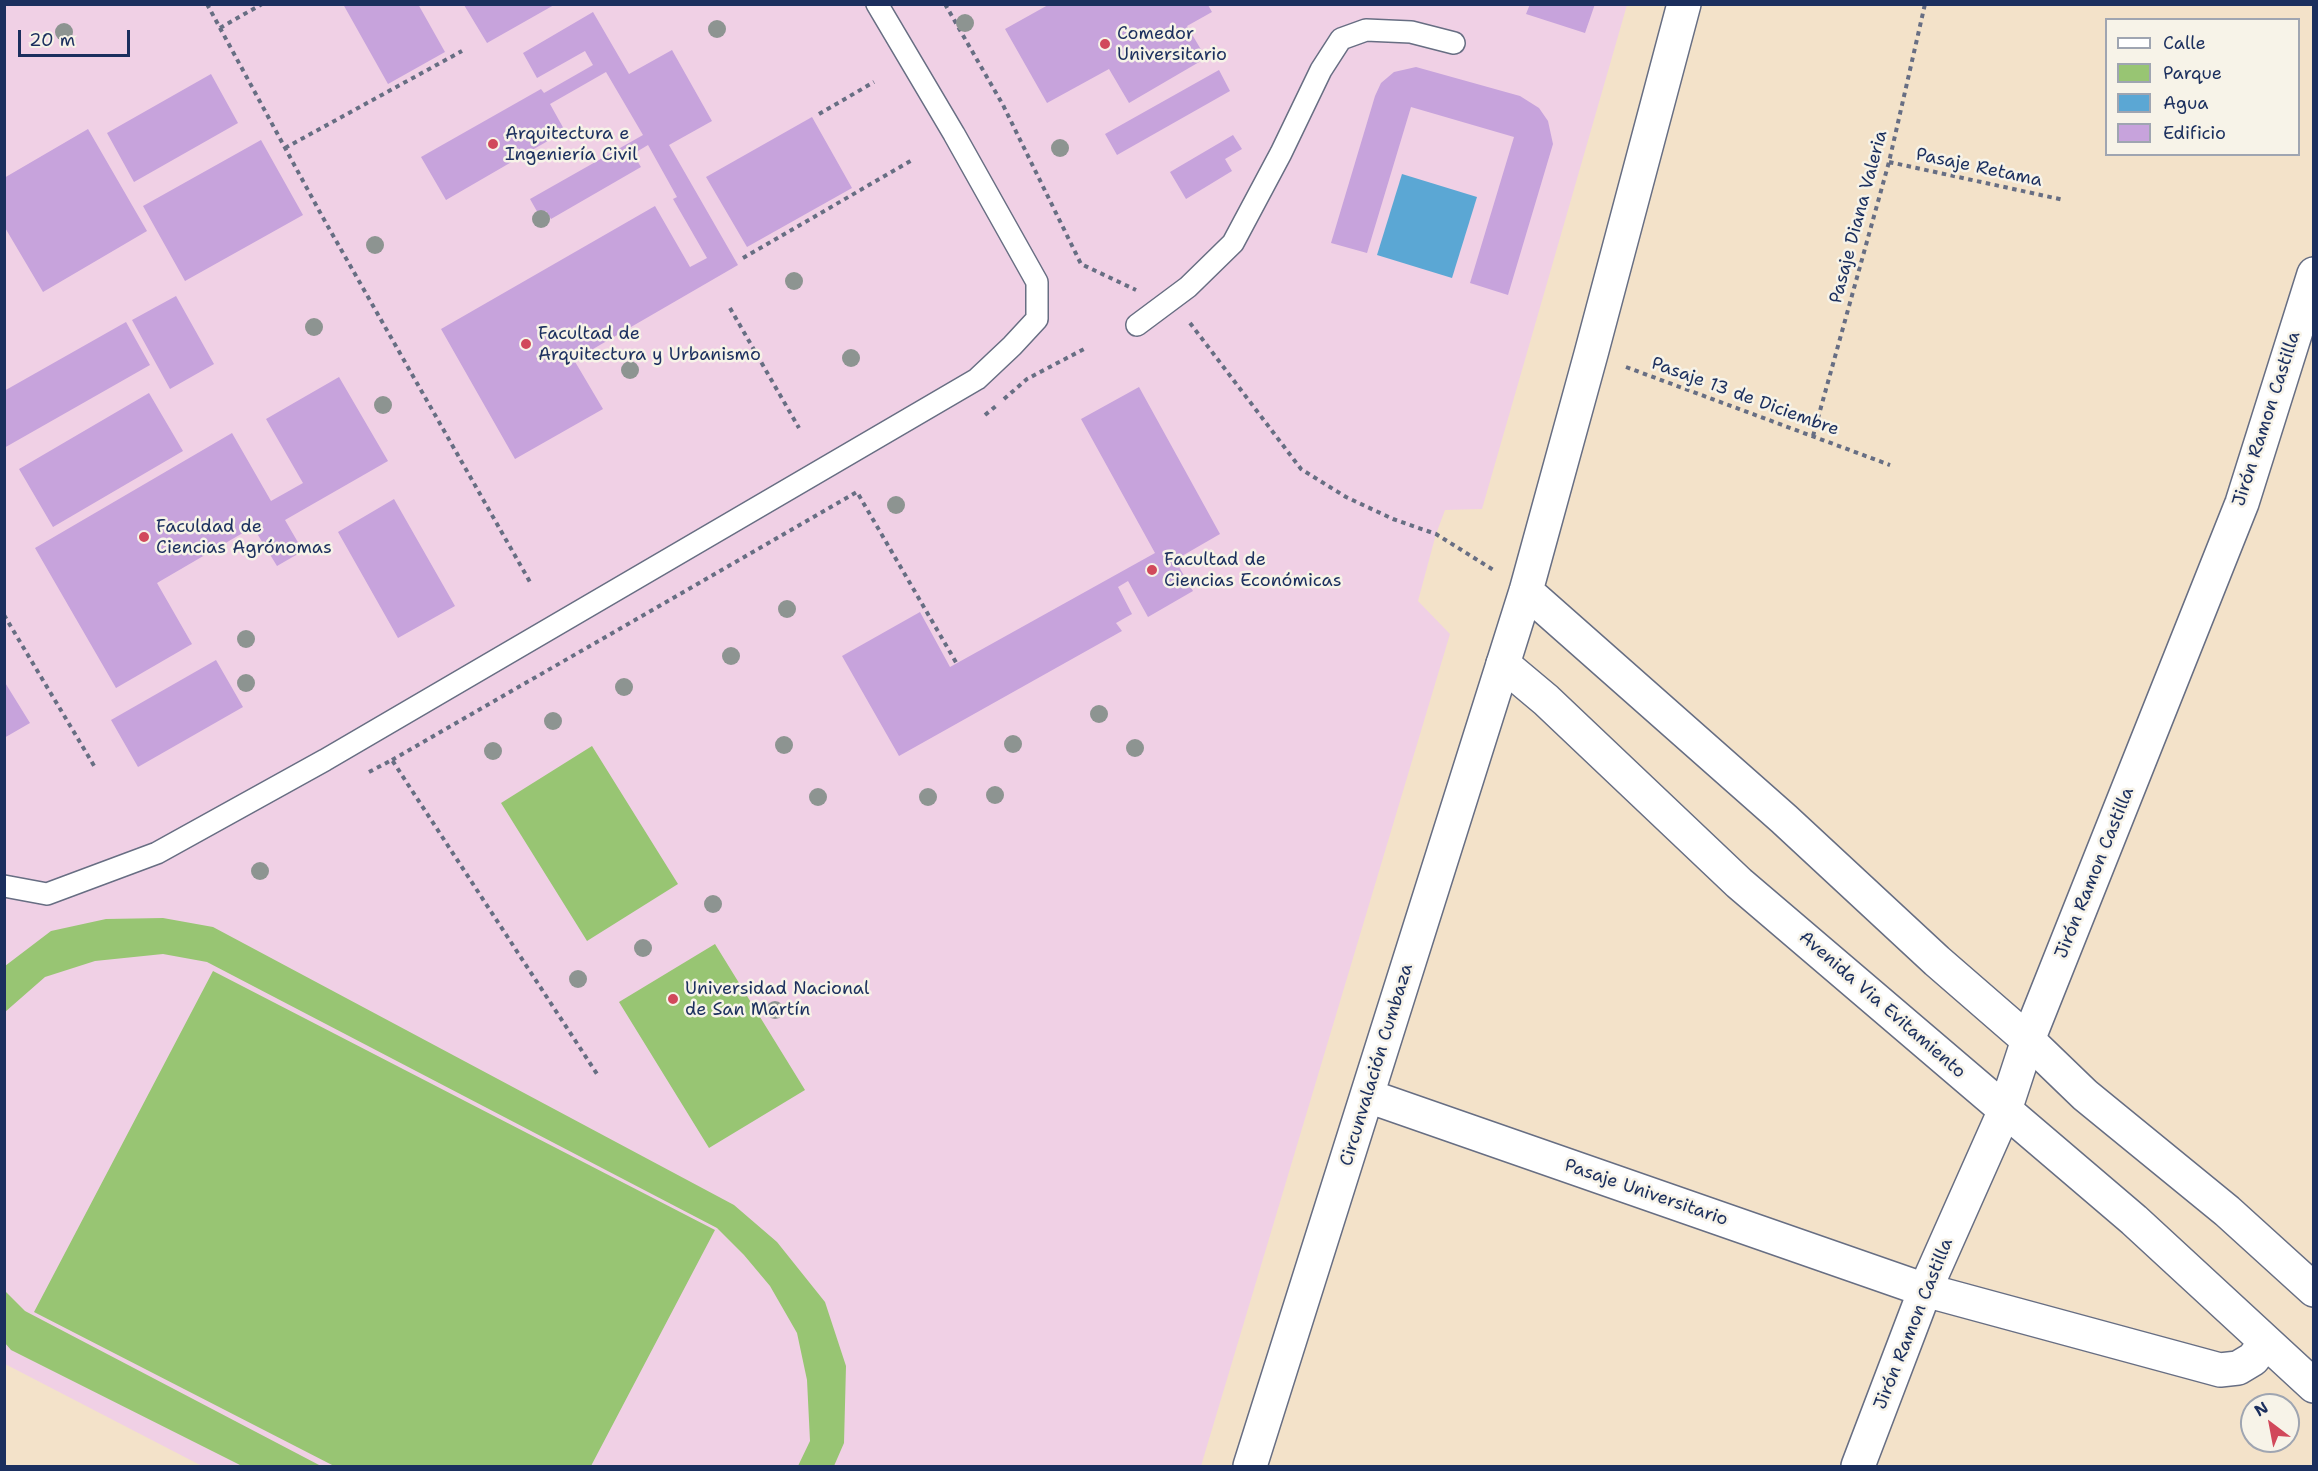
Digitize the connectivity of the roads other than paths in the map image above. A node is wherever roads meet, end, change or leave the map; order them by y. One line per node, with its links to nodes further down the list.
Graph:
1 (877, 4): 8 (lane)
2 (1683, 4): 6 (street, Circunvalación Cumbaza)
3 (1454, 43): 5 (lane)
4 (2313, 274): 9 (street, Jirón Ramon Castilla)
5 (1137, 325)
6 (1526, 591): 7 (street, Circunvalación Cumbaza); 9 (street)
7 (1503, 664): 10 (street, Circunvalación Cumbaza); 11 (street, Avenida Via Evitamiento)
8 (4, 886)
9 (2028, 1040): 11 (street, Jirón Ramon Castilla); 13 (street)
10 (1368, 1096): 12 (street, Pasaje Universitario); 16 (street, Circunvalación Cumbaza)
11 (2005, 1110): 12 (street, Jirón Ramon Castilla); 14 (street, Avenida Via Evitamiento)
12 (1925, 1290): 14 (street); 17 (street, Jirón Ramon Castilla)
13 (2313, 1290)
14 (2265, 1343): 15 (street, Avenida Via Evitamiento)
15 (2313, 1386)
16 (1250, 1467)
17 (1858, 1467)

